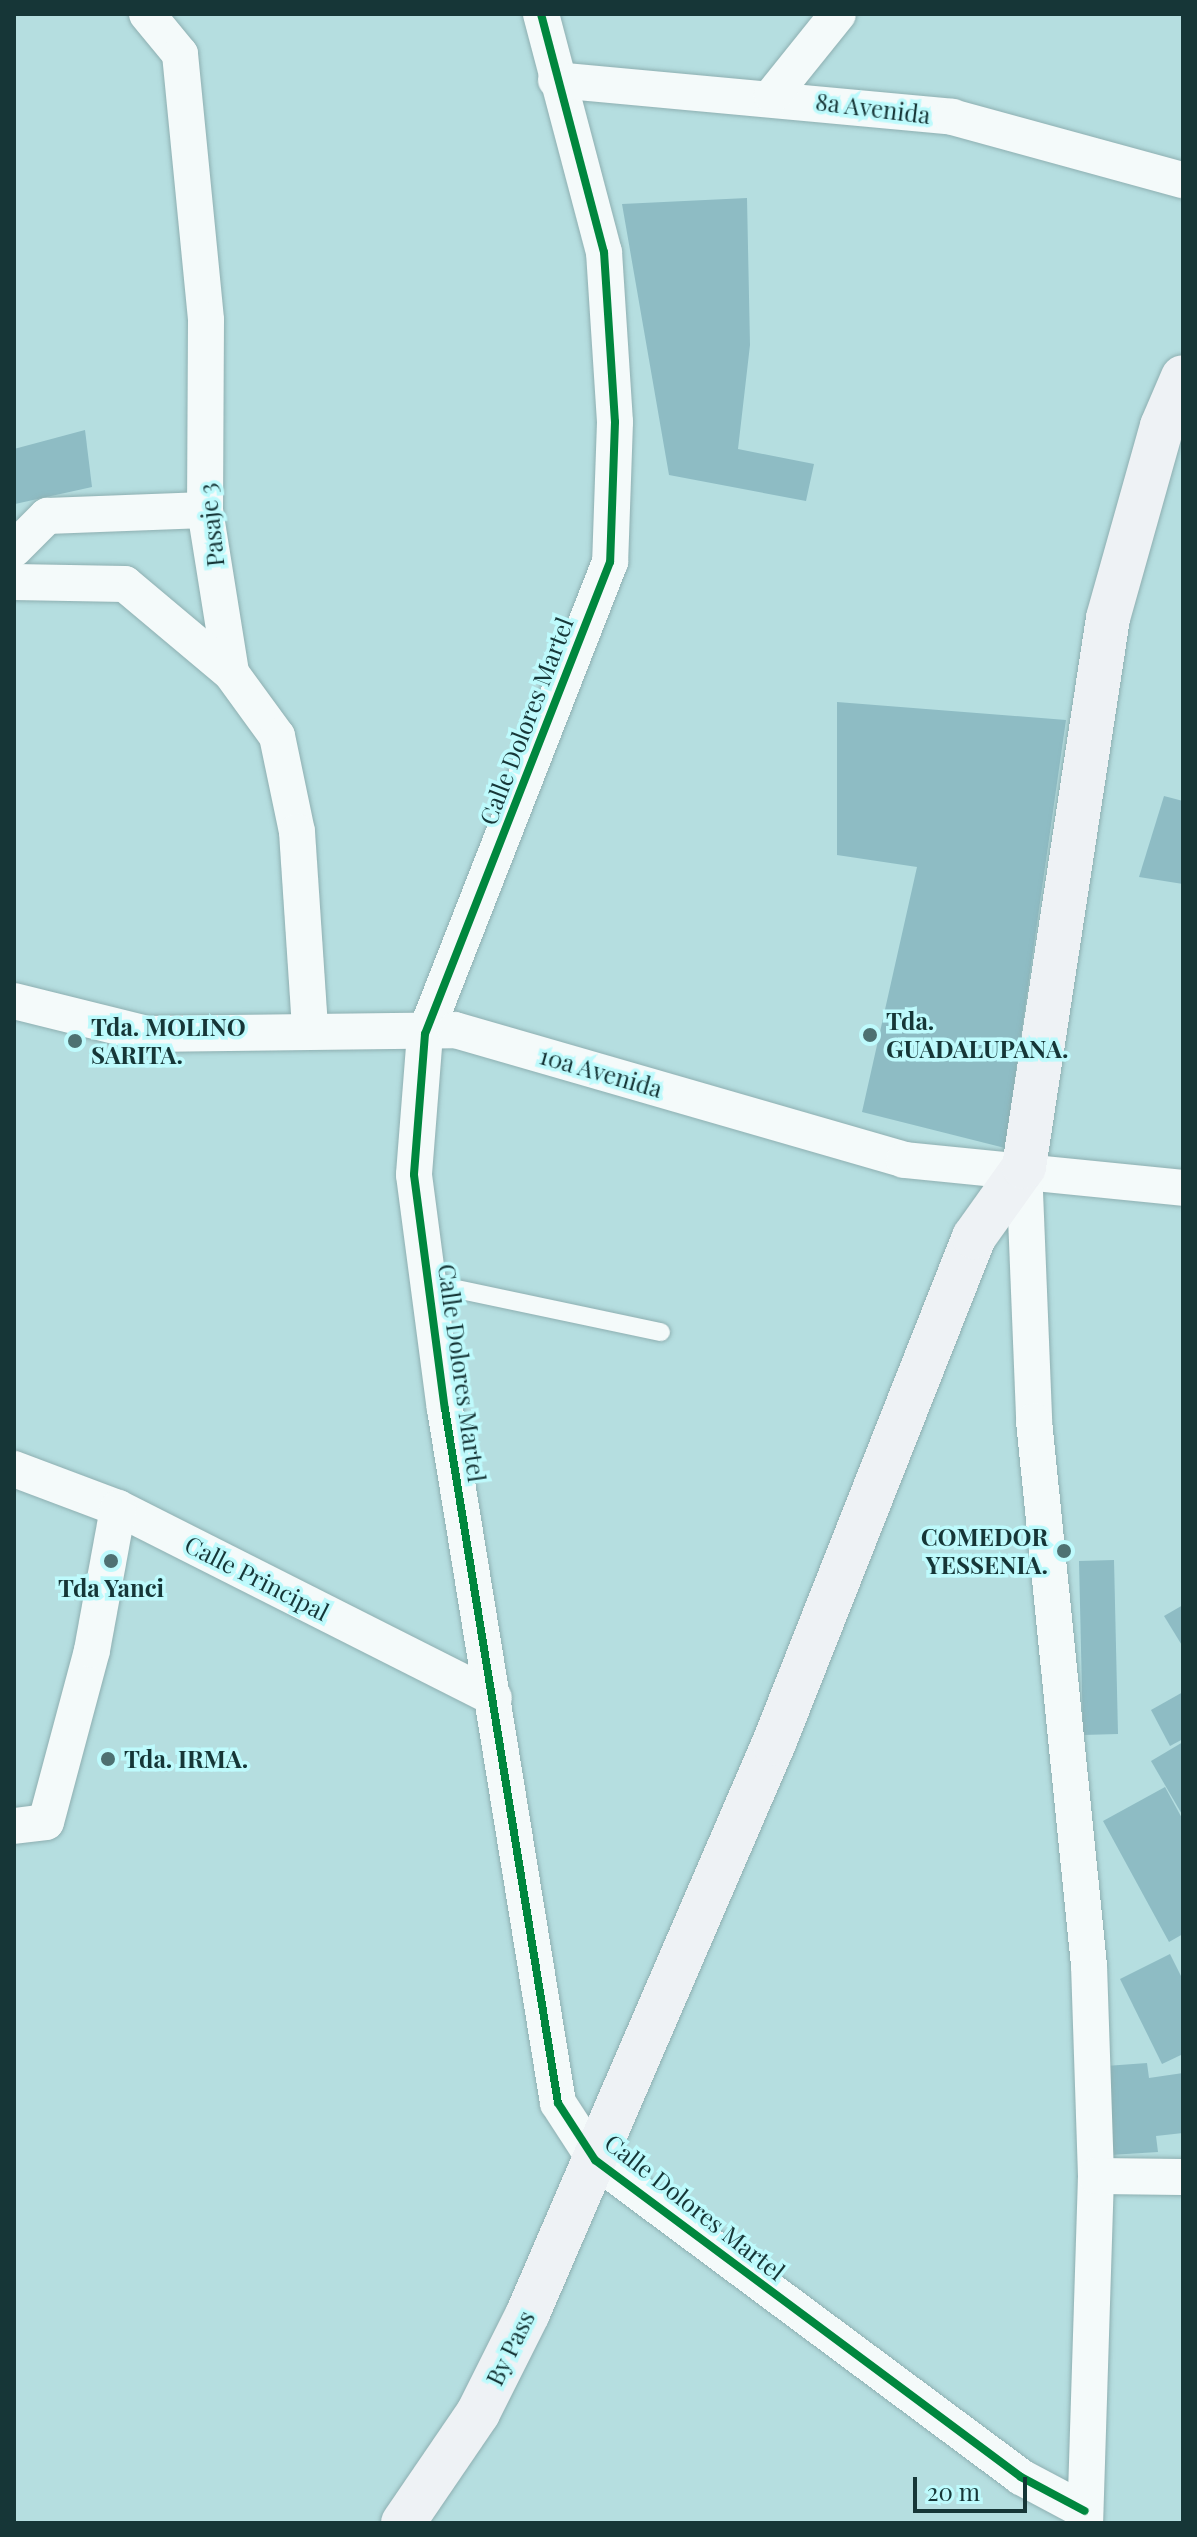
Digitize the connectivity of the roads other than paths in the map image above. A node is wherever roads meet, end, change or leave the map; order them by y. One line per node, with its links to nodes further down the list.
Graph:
1 (147, 14): 9 (street, Pasaje 3)
2 (541, 14): 4 (street, Calle Dolores Martel)
3 (838, 14): 5 (street)
4 (556, 80): 5 (street, 8a Avenida); 15 (street, Calle Dolores Martel)
5 (772, 96): 6 (street, 8a Avenida)
6 (1183, 180)
7 (1183, 377): 8 (main road)
8 (1172, 428): 16 (main road)
9 (205, 510): 10 (street); 12 (street, Pasaje 3)
10 (14, 549)
11 (14, 582): 12 (street)
12 (231, 673): 14 (street, Pasaje 3)
13 (14, 1001): 14 (street, 10a Avenida)
14 (310, 1029): 15 (street, 10a Avenida)
15 (425, 1034): 16 (street, 10a Avenida); 18 (street, Calle Dolores Martel)
16 (1024, 1167): 17 (street, 10a Avenida); 24 (main road, By Pass); 25 (street)
17 (1183, 1188)
18 (428, 1283): 19 (lane); 22 (street, Calle Dolores Martel)
19 (661, 1332)
20 (14, 1469): 21 (street, Calle Principal)
21 (118, 1508): 22 (street, Calle Principal); 23 (street)
22 (494, 1698): 24 (street, Calle Dolores Martel)
23 (14, 1826)
24 (595, 2160): 27 (street, Calle Dolores Martel); 28 (main road, By Pass)
25 (1096, 2176): 26 (street); 27 (street)
26 (1183, 2177)
27 (1085, 2517)
28 (403, 2523)

